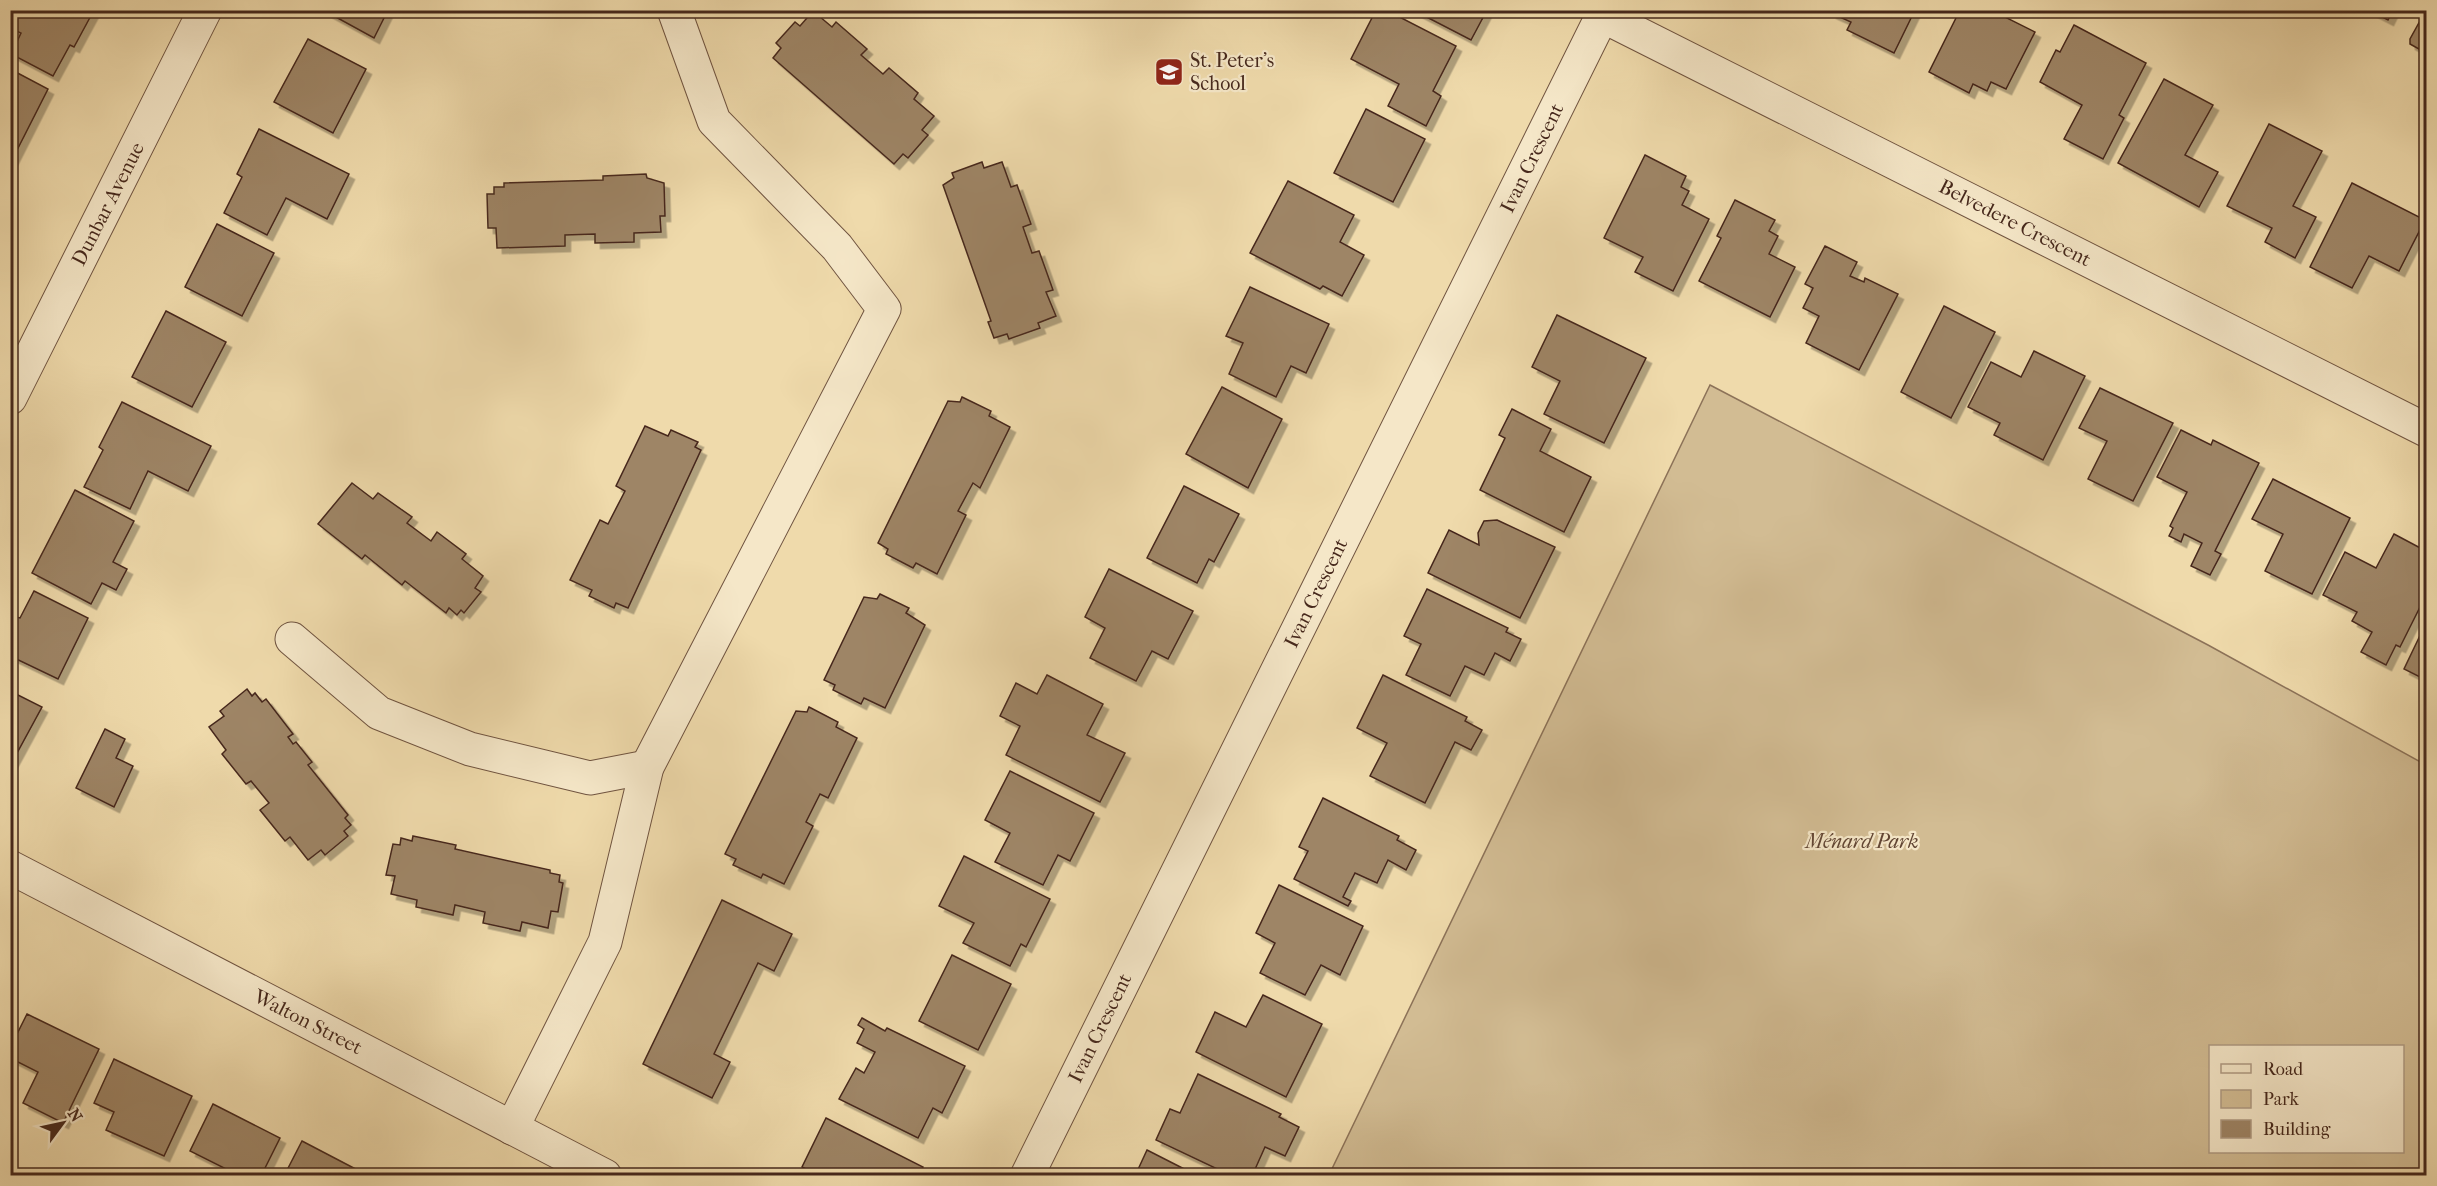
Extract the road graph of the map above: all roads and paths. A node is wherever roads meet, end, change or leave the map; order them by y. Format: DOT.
graph roads {
  1 [pos="205,10"];
  2 [pos="674,10"];
  3 [pos="1604,13"];
  4 [pos="10,398"];
  5 [pos="2427,430"];
  6 [pos="292,639"];
  7 [pos="646,767"];
  8 [pos="10,867"];
  9 [pos="512,1128"];
  10 [pos="605,1176"];
  11 [pos="1027,1176"];
  1 -- 4 [label="street, Dunbar Avenue"];
  2 -- 7 [label="street"];
  3 -- 5 [label="street, Belvedere Crescent"];
  3 -- 11 [label="street, Ivan Crescent"];
  6 -- 7 [label="street"];
  7 -- 9 [label="street"];
  8 -- 9 [label="street, Walton Street"];
  9 -- 10 [label="street, Walton Street"];
}
